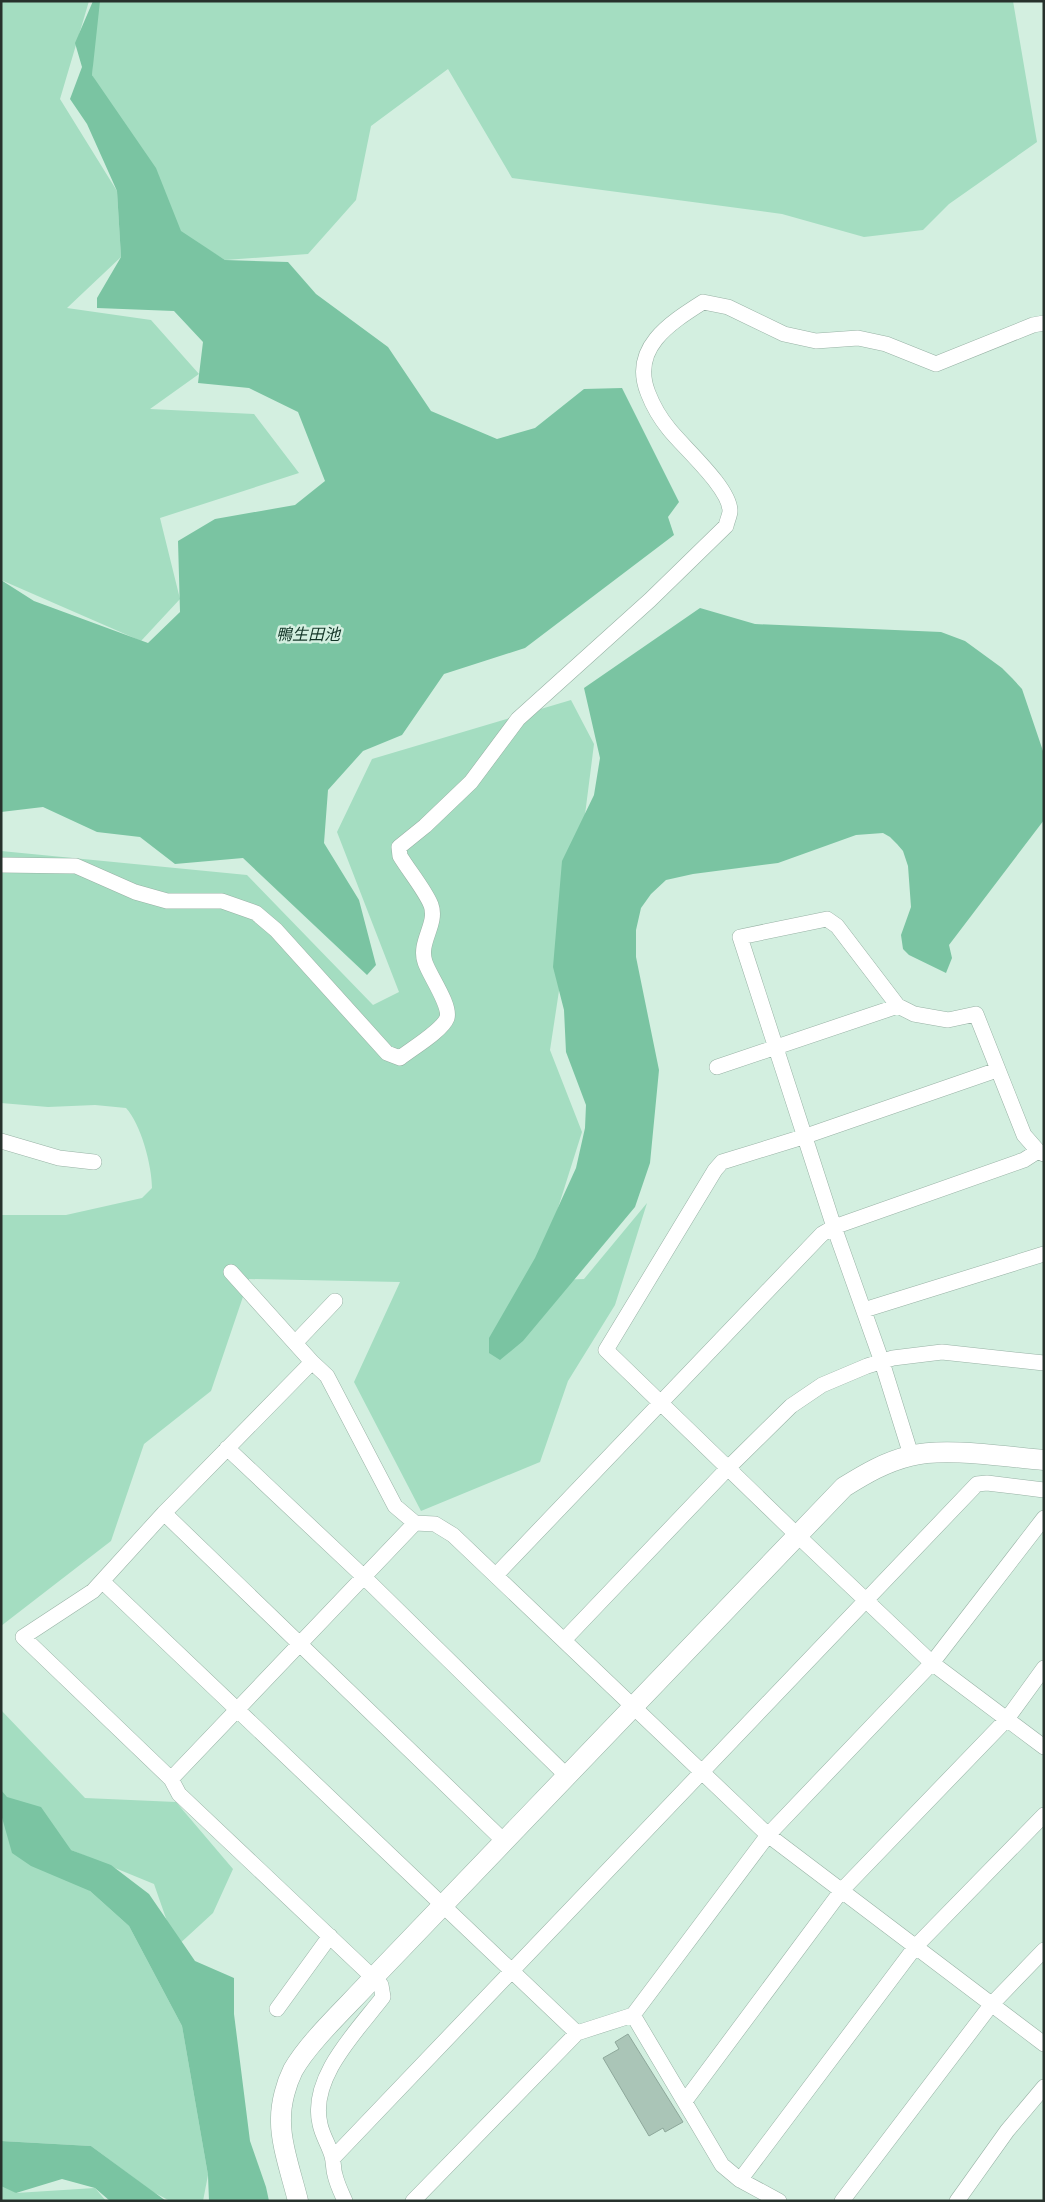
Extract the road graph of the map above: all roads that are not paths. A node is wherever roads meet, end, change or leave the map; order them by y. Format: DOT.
graph roads {
  1 [pos="1044,323"];
  2 [pos="1,866"];
  3 [pos="898,1006"];
  4 [pos="777,1048"];
  5 [pos="717,1067"];
  6 [pos="997,1070"];
  7 [pos="806,1136"];
  8 [pos="1,1141"];
  9 [pos="1041,1152"];
  10 [pos="94,1162"];
  11 [pos="834,1227"];
  12 [pos="1044,1254"];
  13 [pos="231,1272"];
  14 [pos="335,1301"];
  15 [pos="864,1310"];
  16 [pos="295,1344"];
  17 [pos="312,1362"];
  18 [pos="882,1362"];
  19 [pos="1044,1363"];
  20 [pos="660,1404"];
  21 [pos="227,1448"];
  22 [pos="911,1455"];
  23 [pos="1044,1460"];
  24 [pos="728,1468"];
  25 [pos="1044,1490"];
  26 [pos="164,1513"];
  27 [pos="1044,1518"];
  28 [pos="415,1523"];
  29 [pos="797,1536"];
  30 [pos="496,1574"];
  31 [pos="364,1577"];
  32 [pos="103,1582"];
  33 [pos="867,1601"];
  34 [pos="564,1640"];
  35 [pos="301,1644"];
  36 [pos="932,1664"];
  37 [pos="1044,1668"];
  38 [pos="634,1707"];
  39 [pos="238,1710"];
  40 [pos="1007,1720"];
  41 [pos="1044,1747"];
  42 [pos="702,1773"];
  43 [pos="568,1776"];
  44 [pos="171,1779"];
  45 [pos="1044,1815"];
  46 [pos="768,1835"];
  47 [pos="505,1842"];
  48 [pos="842,1890"];
  49 [pos="444,1906"];
  50 [pos="330,1936"];
  51 [pos="916,1946"];
  52 [pos="1044,1950"];
  53 [pos="512,1971"];
  54 [pos="374,1978"];
  55 [pos="991,2004"];
  56 [pos="277,2008"];
  57 [pos="633,2015"];
  58 [pos="577,2034"];
  59 [pos="1044,2044"];
  60 [pos="1044,2087"];
  61 [pos="685,2101"];
  62 [pos="333,2158"];
  63 [pos="740,2180"];
  64 [pos="298,2201"];
  65 [pos="344,2201"];
  66 [pos="413,2201"];
  67 [pos="779,2201"];
  68 [pos="842,2201"];
  69 [pos="957,2201"];
  1 -- 2 [label="street"];
  3 -- 4 [label="street"];
  3 -- 4 [label="street"];
  3 -- 6 [label="street"];
  4 -- 5 [label="street"];
  4 -- 7 [label="street"];
  6 -- 7 [label="street"];
  6 -- 9 [label="street"];
  7 -- 11 [label="street"];
  7 -- 20 [label="street"];
  8 -- 10 [label="street"];
  9 -- 11 [label="street"];
  11 -- 15 [label="street"];
  11 -- 20 [label="street"];
  12 -- 15 [label="street"];
  13 -- 16 [label="street"];
  14 -- 16 [label="street"];
  15 -- 18 [label="street"];
  16 -- 17 [label="street"];
  17 -- 21 [label="street"];
  17 -- 28 [label="street"];
  18 -- 19 [label="street"];
  18 -- 22 [label="street"];
  18 -- 24 [label="street"];
  20 -- 24 [label="street"];
  20 -- 30 [label="street"];
  21 -- 26 [label="street"];
  21 -- 31 [label="street"];
  22 -- 23 [label="street"];
  22 -- 29 [label="street"];
  24 -- 29 [label="street"];
  24 -- 34 [label="street"];
  25 -- 33 [label="street"];
  26 -- 32 [label="street"];
  26 -- 35 [label="street"];
  27 -- 36 [label="street"];
  28 -- 30 [label="street"];
  28 -- 31 [label="street"];
  29 -- 33 [label="street"];
  29 -- 38 [label="street"];
  30 -- 34 [label="street"];
  31 -- 35 [label="street"];
  31 -- 43 [label="street"];
  32 -- 39 [label="street"];
  32 -- 44 [label="street"];
  33 -- 36 [label="street"];
  33 -- 42 [label="street"];
  34 -- 38 [label="street"];
  35 -- 39 [label="street"];
  35 -- 47 [label="street"];
  36 -- 40 [label="street"];
  36 -- 46 [label="street"];
  37 -- 40 [label="street"];
  38 -- 42 [label="street"];
  38 -- 43 [label="street"];
  39 -- 44 [label="street"];
  39 -- 49 [label="street"];
  40 -- 41 [label="street"];
  40 -- 48 [label="street"];
  42 -- 46 [label="street"];
  42 -- 53 [label="street"];
  43 -- 47 [label="street"];
  44 -- 50 [label="street"];
  45 -- 51 [label="street"];
  46 -- 48 [label="street"];
  46 -- 57 [label="street"];
  47 -- 49 [label="street"];
  48 -- 51 [label="street"];
  48 -- 61 [label="street"];
  49 -- 53 [label="street"];
  49 -- 54 [label="street"];
  50 -- 54 [label="street"];
  50 -- 56 [label="street"];
  51 -- 55 [label="street"];
  51 -- 63 [label="street"];
  52 -- 55 [label="street"];
  53 -- 58 [label="street"];
  53 -- 62 [label="street"];
  54 -- 62 [label="street"];
  54 -- 64 [label="street"];
  55 -- 59 [label="street"];
  55 -- 68 [label="street"];
  57 -- 58 [label="street"];
  57 -- 61 [label="street"];
  58 -- 66 [label="street"];
  60 -- 69 [label="street"];
  61 -- 63 [label="street"];
  62 -- 65 [label="street"];
  63 -- 67 [label="street"];
}
